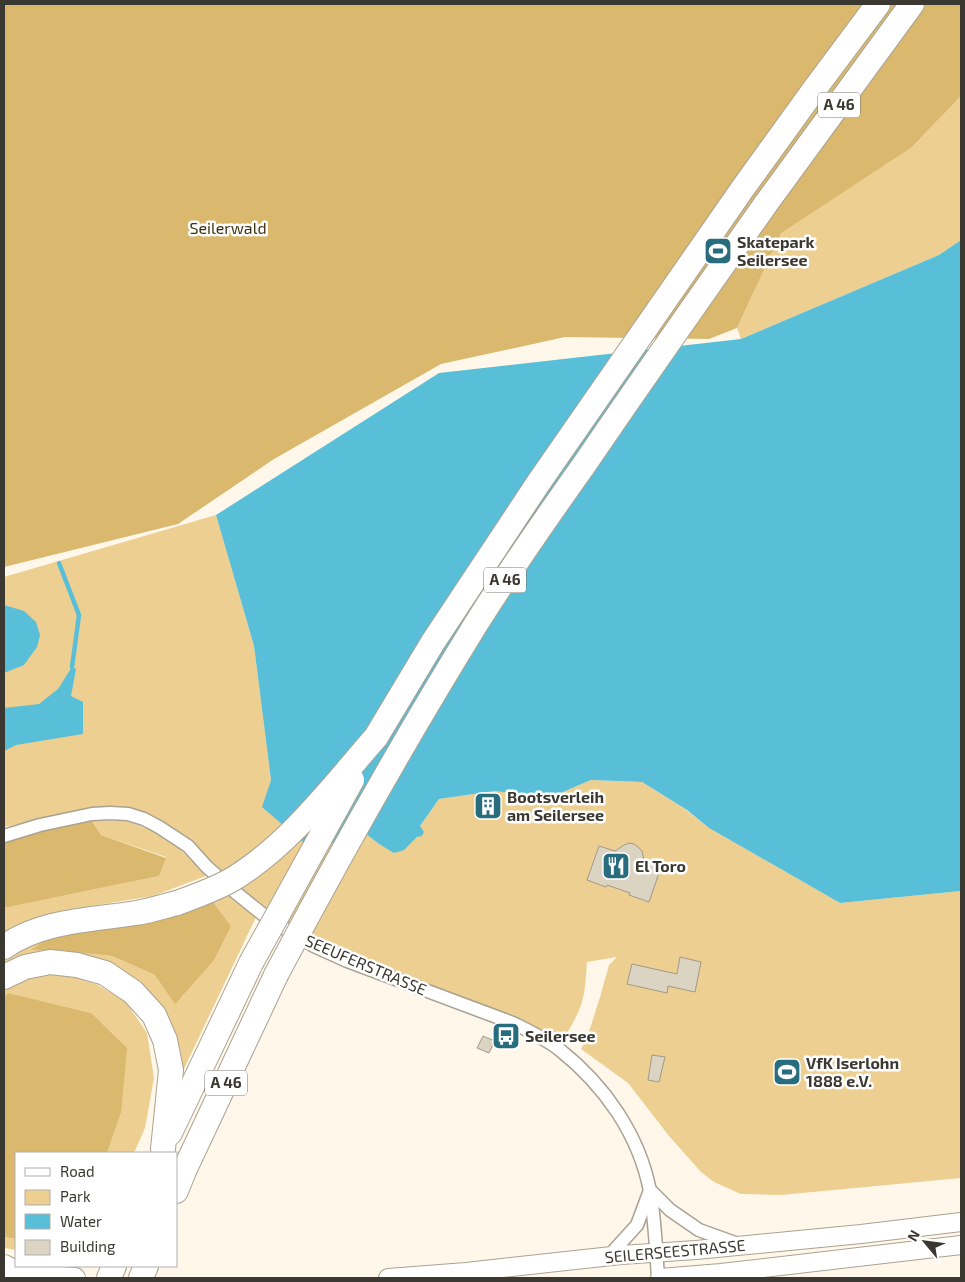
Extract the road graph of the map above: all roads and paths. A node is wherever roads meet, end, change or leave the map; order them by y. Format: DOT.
graph roads {
  1 [pos="878,4"];
  2 [pos="912,4"];
  3 [pos="376,737"];
  4 [pos="4,836"];
  5 [pos="4,947"];
  6 [pos="4,977"];
  7 [pos="162,1151"];
  8 [pos="178,1186"];
  9 [pos="650,1190"];
  10 [pos="961,1222"];
  11 [pos="961,1245"];
  12 [pos="743,1246"];
  13 [pos="656,1253"];
  14 [pos="609,1256"];
  15 [pos="9,1271"];
  16 [pos="75,1278"];
  17 [pos="388,1278"];
  18 [pos="659,1278"];
  1 -- 3 [label="highway, A 46"];
  2 -- 8 [label="highway, A 46, bridge"];
  3 -- 5 [label="highway, bridge"];
  3 -- 7 [label="highway, A 46, bridge"];
  4 -- 9 [label="street, SEEUFERSTRASSE"];
  6 -- 7 [label="highway"];
  9 -- 12 [label="street, SEEUFERSTRASSE"];
  9 -- 13 [label="street, SEEUFERSTRASSE"];
  9 -- 14 [label="street"];
  10 -- 12 [label="main road, SEILERSEESTRASSE"];
  11 -- 18 [label="main road, SEILERSEESTRASSE"];
  12 -- 13 [label="main road, SEILERSEESTRASSE"];
  13 -- 14 [label="main road, SEILERSEESTRASSE"];
  13 -- 18 [label="street, SEEUFERSTRASSE"];
  14 -- 17 [label="main road, SEILERSEESTRASSE"];
  15 -- 16 [label="main road"];
}
